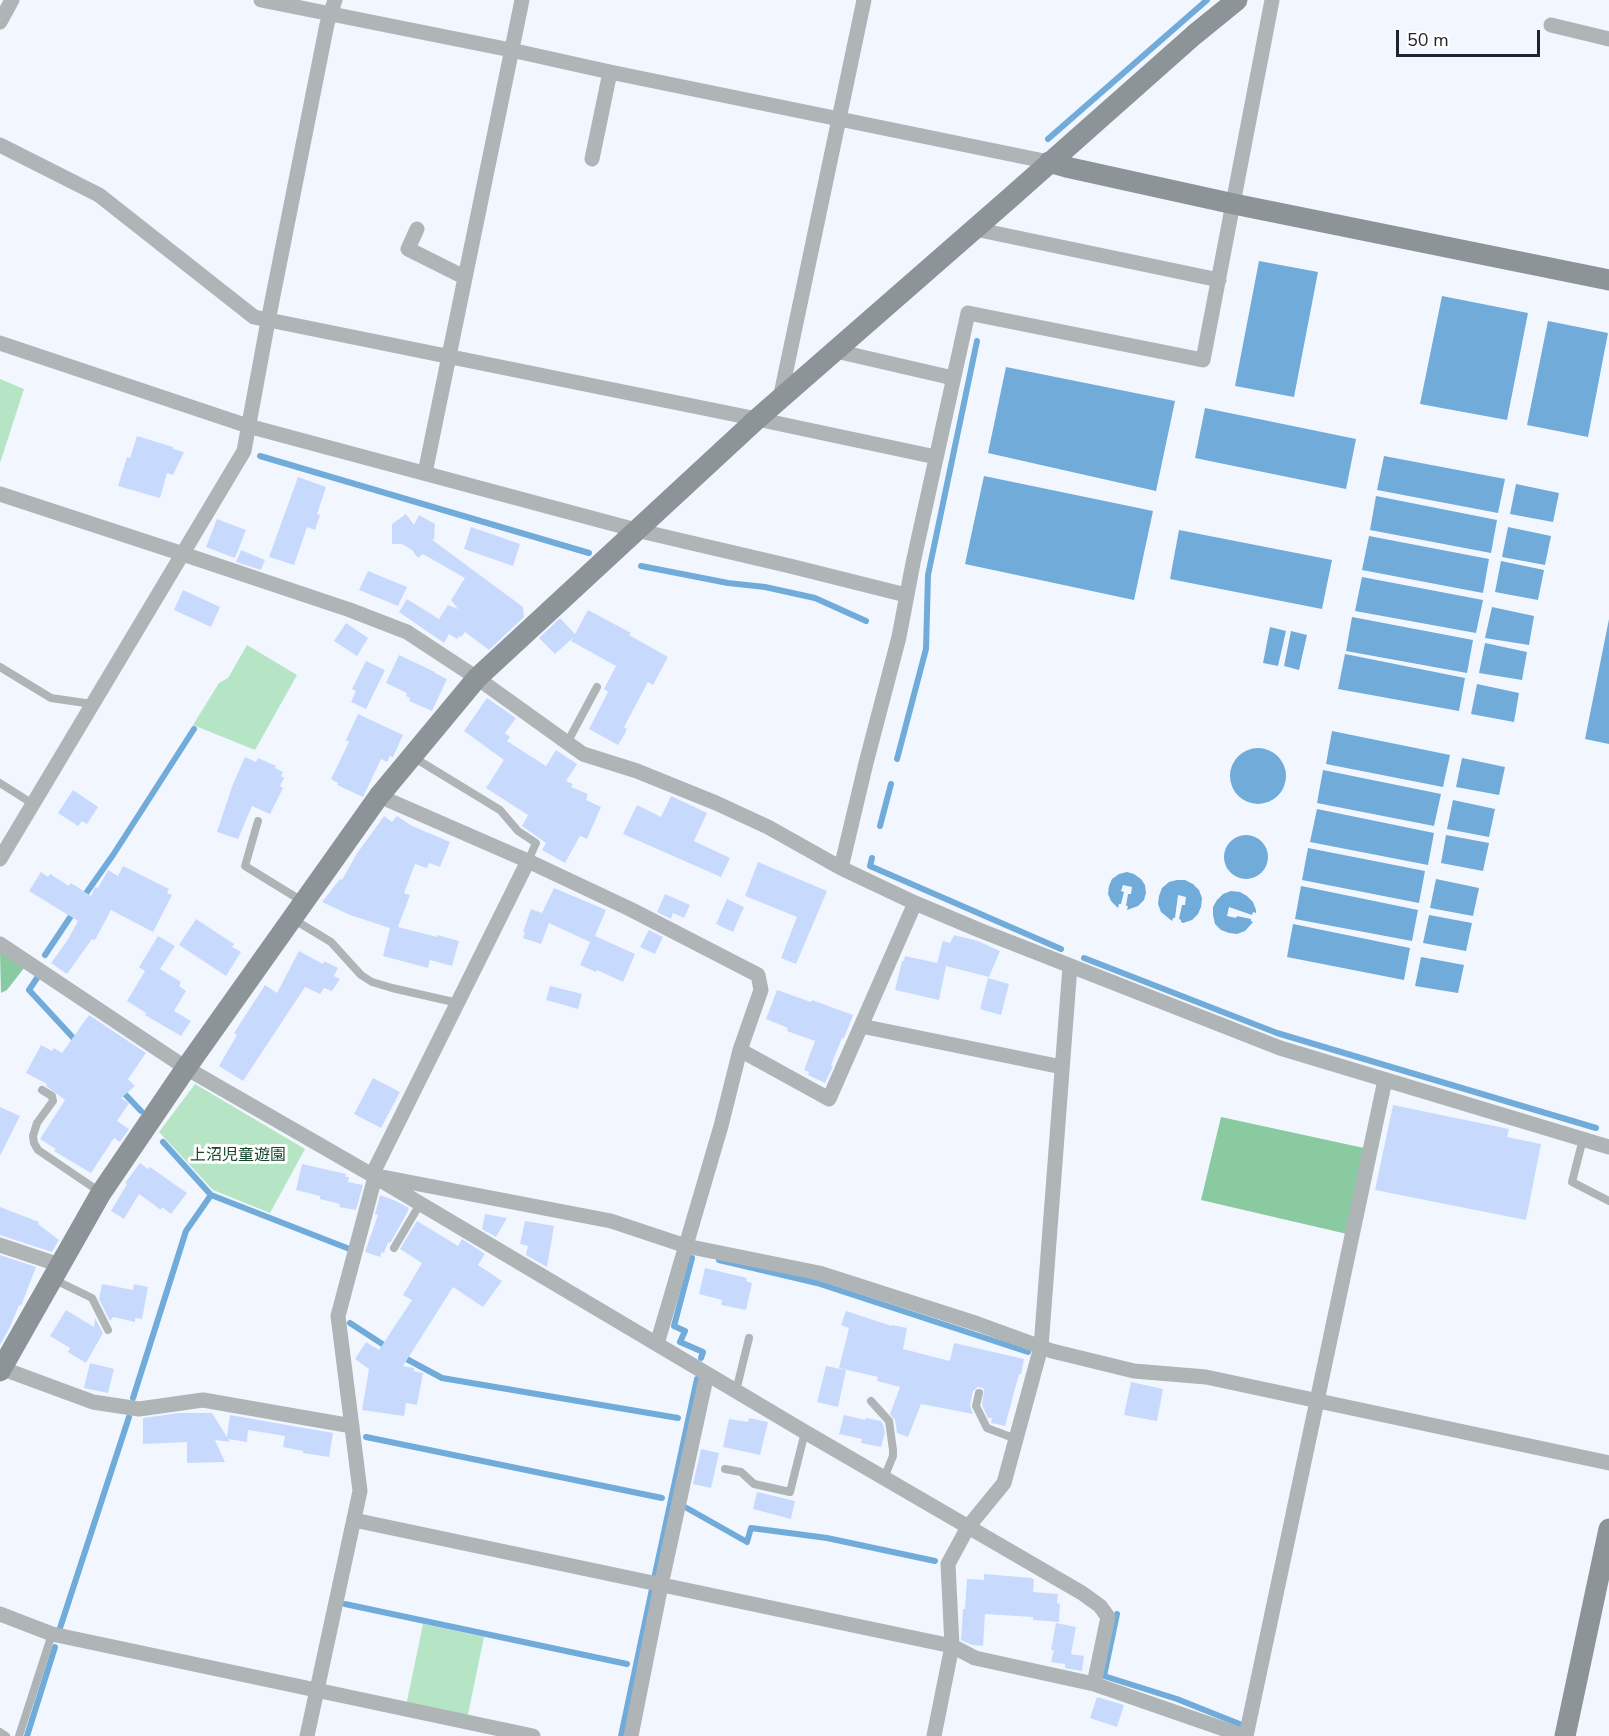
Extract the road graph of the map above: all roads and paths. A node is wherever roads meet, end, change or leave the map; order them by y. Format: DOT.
graph roads {
  1 [pos="12,0"];
  2 [pos="261,0"];
  3 [pos="522,0"];
  4 [pos="864,0"];
  5 [pos="1237,0"];
  6 [pos="1272,0"];
  7 [pos="333,7"];
  8 [pos="0,22"];
  9 [pos="1551,25"];
  10 [pos="1609,39"];
  11 [pos="511,50"];
  12 [pos="610,72"];
  13 [pos="839,118"];
  14 [pos="0,145"];
  15 [pos="592,159"];
  16 [pos="1049,162"];
  17 [pos="1234,204"];
  18 [pos="417,229"];
  19 [pos="975,229"];
  20 [pos="464,277"];
  21 [pos="1219,280"];
  22 [pos="1609,280"];
  23 [pos="268,321"];
  24 [pos="0,343"];
  25 [pos="836,351"];
  26 [pos="448,356"];
  27 [pos="953,378"];
  28 [pos="780,399"];
  29 [pos="758,419"];
  30 [pos="248,426"];
  31 [pos="936,457"];
  32 [pos="425,473"];
  33 [pos="0,494"];
  34 [pos="636,530"];
  35 [pos="183,554"];
  36 [pos="906,595"];
  37 [pos="0,667"];
  38 [pos="477,678"];
  39 [pos="597,687"];
  40 [pos="92,704"];
  41 [pos="567,743"];
  42 [pos="412,756"];
  43 [pos="0,783"];
  44 [pos="379,796"];
  45 [pos="33,804"];
  46 [pos="258,821"];
  47 [pos="0,859"];
  48 [pos="528,861"];
  49 [pos="841,868"];
  50 [pos="915,903"];
  51 [pos="298,910"];
  52 [pos="0,944"];
  53 [pos="1070,966"];
  54 [pos="458,1003"];
  55 [pos="861,1026"];
  56 [pos="740,1050"];
  57 [pos="1062,1067"];
  58 [pos="186,1068"];
  59 [pos="1385,1080"];
  60 [pos="42,1090"];
  61 [pos="1583,1140"];
  62 [pos="1609,1147"];
  63 [pos="373,1176"];
  64 [pos="101,1193"];
  65 [pos="1609,1201"];
  66 [pos="420,1204"];
  67 [pos="0,1245"];
  68 [pos="686,1246"];
  69 [pos="394,1248"];
  70 [pos="56,1272"];
  71 [pos="108,1330"];
  72 [pos="749,1338"];
  73 [pos="657,1344"];
  74 [pos="1041,1347"];
  75 [pos="1,1369"];
  76 [pos="707,1374"];
  77 [pos="736,1391"];
  78 [pos="979,1393"];
  79 [pos="1318,1400"];
  80 [pos="871,1401"];
  81 [pos="352,1426"];
  82 [pos="805,1432"];
  83 [pos="1016,1439"];
  84 [pos="1609,1463"];
  85 [pos="725,1469"];
  86 [pos="884,1478"];
  87 [pos="354,1520"];
  88 [pos="968,1527"];
  89 [pos="1609,1529"];
  90 [pos="661,1585"];
  91 [pos="0,1614"];
  92 [pos="52,1634"];
  93 [pos="952,1646"];
  94 [pos="1095,1684"];
  95 [pos="317,1690"];
  96 [pos="0,1732"];
  97 [pos="6,1736"];
  98 [pos="19,1736"];
  99 [pos="307,1736"];
  100 [pos="533,1736"];
  101 [pos="631,1736"];
  102 [pos="934,1736"];
  103 [pos="1245,1736"];
  104 [pos="1565,1736"];
  1 -- 8 [label="street"];
  2 -- 7 [label="street"];
  3 -- 11 [label="street"];
  4 -- 13 [label="street"];
  5 -- 16 [label="street"];
  6 -- 17 [label="street"];
  7 -- 11 [label="street"];
  7 -- 23 [label="street"];
  9 -- 10 [label="street"];
  11 -- 12 [label="street"];
  11 -- 20 [label="street"];
  12 -- 13 [label="street"];
  12 -- 15 [label="street"];
  13 -- 16 [label="street"];
  13 -- 28 [label="street"];
  14 -- 23 [label="street"];
  16 -- 17 [label="street"];
  16 -- 19 [label="street"];
  17 -- 21 [label="street"];
  17 -- 22 [label="street"];
  18 -- 20 [label="street"];
  19 -- 21 [label="street"];
  19 -- 25 [label="street"];
  20 -- 26 [label="street"];
  21 -- 27 [label="street"];
  23 -- 26 [label="street"];
  23 -- 30 [label="street"];
  24 -- 30 [label="street"];
  25 -- 27 [label="street"];
  25 -- 28 [label="street"];
  26 -- 29 [label="street"];
  26 -- 32 [label="street"];
  27 -- 31 [label="street"];
  28 -- 29 [label="street"];
  29 -- 31 [label="street"];
  29 -- 34 [label="street"];
  30 -- 32 [label="street"];
  30 -- 35 [label="street"];
  31 -- 36 [label="street"];
  32 -- 34 [label="street"];
  33 -- 35 [label="street"];
  34 -- 36 [label="street"];
  34 -- 38 [label="street"];
  35 -- 38 [label="street"];
  35 -- 40 [label="street"];
  36 -- 49 [label="street"];
  37 -- 40 [label="lane"];
  38 -- 41 [label="street"];
  38 -- 42 [label="street"];
  39 -- 41 [label="lane"];
  40 -- 45 [label="street"];
  41 -- 49 [label="street"];
  42 -- 44 [label="street"];
  42 -- 48 [label="lane"];
  43 -- 45 [label="lane"];
  44 -- 48 [label="street"];
  44 -- 51 [label="street"];
  45 -- 47 [label="street"];
  46 -- 51 [label="lane"];
  48 -- 54 [label="street"];
  48 -- 56 [label="street"];
  49 -- 50 [label="street"];
  50 -- 53 [label="street"];
  50 -- 55 [label="street"];
  51 -- 54 [label="lane"];
  51 -- 58 [label="street"];
  52 -- 58 [label="street"];
  53 -- 57 [label="street"];
  53 -- 59 [label="street"];
  54 -- 63 [label="street"];
  55 -- 56 [label="street"];
  55 -- 57 [label="street"];
  56 -- 68 [label="street"];
  57 -- 74 [label="street"];
  58 -- 63 [label="street"];
  58 -- 64 [label="street"];
  59 -- 61 [label="street"];
  59 -- 79 [label="street"];
  60 -- 64 [label="lane"];
  61 -- 62 [label="street"];
  61 -- 65 [label="lane"];
  63 -- 66 [label="street"];
  63 -- 68 [label="street"];
  63 -- 81 [label="street"];
  64 -- 70 [label="street"];
  66 -- 69 [label="lane"];
  66 -- 73 [label="street"];
  67 -- 70 [label="street"];
  68 -- 73 [label="street"];
  68 -- 74 [label="street"];
  70 -- 71 [label="lane"];
  70 -- 75 [label="street"];
  72 -- 77 [label="lane"];
  73 -- 76 [label="street"];
  74 -- 79 [label="street"];
  74 -- 83 [label="street"];
  75 -- 81 [label="street"];
  76 -- 77 [label="street"];
  76 -- 90 [label="street"];
  77 -- 82 [label="street"];
  78 -- 83 [label="lane"];
  79 -- 84 [label="street"];
  79 -- 103 [label="street"];
  80 -- 86 [label="lane"];
  81 -- 87 [label="street"];
  82 -- 85 [label="lane"];
  82 -- 86 [label="street"];
  83 -- 88 [label="street"];
  86 -- 88 [label="street"];
  87 -- 90 [label="street"];
  87 -- 95 [label="street"];
  88 -- 93 [label="street"];
  88 -- 94 [label="street"];
  89 -- 104 [label="street"];
  90 -- 93 [label="street"];
  90 -- 101 [label="street"];
  91 -- 92 [label="street"];
  92 -- 95 [label="street"];
  92 -- 98 [label="lane"];
  93 -- 94 [label="street"];
  93 -- 102 [label="street"];
  94 -- 103 [label="street"];
  95 -- 99 [label="street"];
  95 -- 100 [label="street"];
  96 -- 97 [label="lane"];
}
